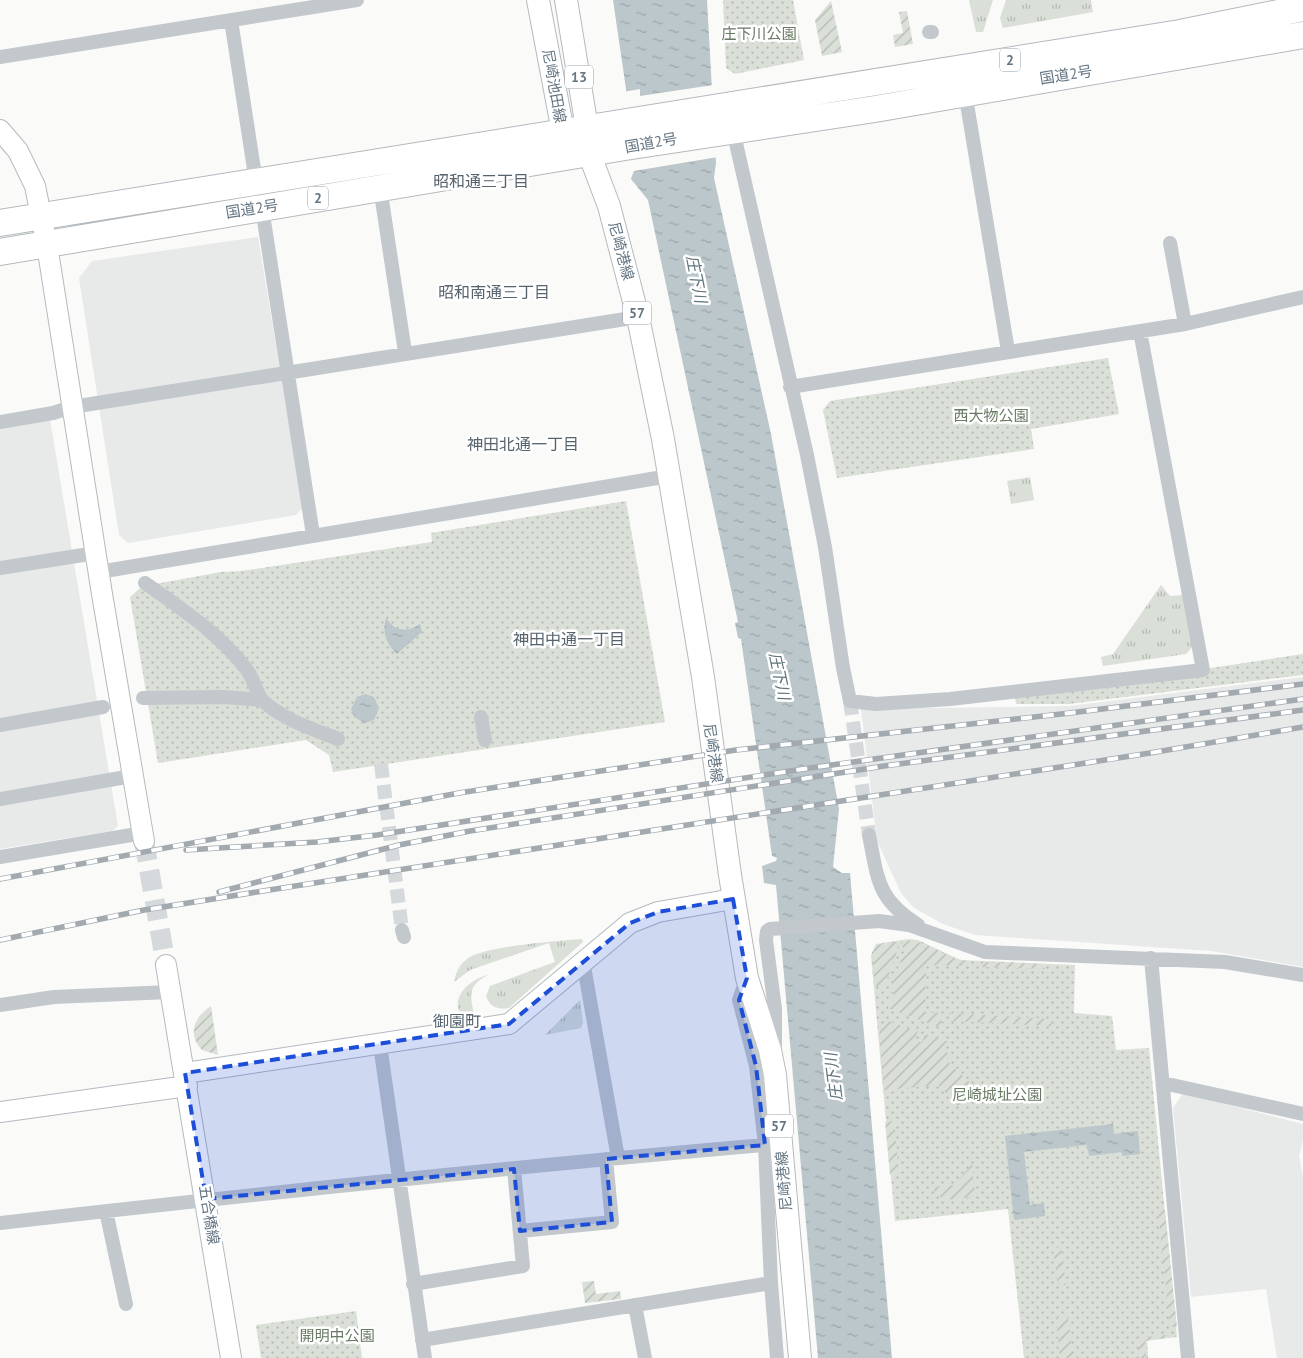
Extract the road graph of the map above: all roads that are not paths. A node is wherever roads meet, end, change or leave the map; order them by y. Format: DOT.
graph roads {
  1 [pos="356,0"];
  2 [pos="538,0"];
  3 [pos="566,0"];
  4 [pos="1303,8"];
  5 [pos="1272,19"];
  6 [pos="231,20"];
  7 [pos="1303,35"];
  8 [pos="0,57"];
  9 [pos="965,92"];
  10 [pos="722,123"];
  11 [pos="0,130"];
  12 [pos="594,137"];
  13 [pos="256,182"];
  14 [pos="380,187"];
  15 [pos="262,208"];
  16 [pos="42,217"];
  17 [pos="0,223"];
  18 [pos="1170,243"];
  19 [pos="47,244"];
  20 [pos="0,252"];
  21 [pos="1303,297"];
  22 [pos="638,317"];
  23 [pos="1184,324"];
  24 [pos="1140,331"];
  25 [pos="1008,351"];
  26 [pos="405,352"];
  27 [pos="288,373"];
  28 [pos="790,387"];
  29 [pos="72,407"];
  30 [pos="0,422"];
  31 [pos="669,476"];
  32 [pos="313,535"];
  33 [pos="97,563"];
  34 [pos="0,568"];
  35 [pos="145,583"];
  36 [pos="143,698"];
  37 [pos="262,700"];
  38 [pos="103,707"];
  39 [pos="0,725"];
  40 [pos="338,739"];
  41 [pos="132,776"];
  42 [pos="0,799"];
  43 [pos="869,835"];
  44 [pos="143,837"];
  45 [pos="0,857"];
  46 [pos="733,899"];
  47 [pos="936,936"];
  48 [pos="1151,958"];
  49 [pos="583,961"];
  50 [pos="166,966"];
  51 [pos="1303,975"];
  52 [pos="746,978"];
  53 [pos="170,992"];
  54 [pos="0,1005"];
  55 [pos="380,1045"];
  56 [pos="775,1076"];
  57 [pos="186,1079"];
  58 [pos="1163,1083"];
  59 [pos="0,1112"];
  60 [pos="1303,1114"];
  61 [pos="766,1145"];
  62 [pos="612,1158"];
  63 [pos="514,1169"];
  64 [pos="399,1181"];
  65 [pos="206,1199"];
  66 [pos="106,1211"];
  67 [pos="0,1223"];
  68 [pos="520,1231"];
  69 [pos="771,1283"];
  70 [pos="413,1284"];
  71 [pos="126,1304"];
  72 [pos="635,1305"];
  73 [pos="422,1340"];
  74 [pos="231,1358"];
  75 [pos="424,1358"];
  76 [pos="645,1358"];
  77 [pos="777,1358"];
  78 [pos="800,1358"];
  79 [pos="1188,1358"];
  1 -- 6 [label="street"];
  2 -- 12 [label="main road, 尼崎池田線 / 13"];
  3 -- 12 [label="main road, 尼崎池田線 / 13"];
  4 -- 5 [label="highway, 国道2号 / 2"];
  5 -- 7 [label="highway, 国道2号 / 2"];
  5 -- 9 [label="highway, 国道2号 / 2"];
  5 -- 10 [label="highway, 国道2号 / 2"];
  6 -- 8 [label="street"];
  6 -- 13 [label="street"];
  9 -- 10 [label="highway, 国道2号 / 2"];
  9 -- 25 [label="street"];
  10 -- 12 [label="highway, 国道2号 / 2"];
  10 -- 28 [label="street"];
  11 -- 16 [label="street"];
  12 -- 13 [label="highway, 国道2号 / 2"];
  12 -- 14 [label="highway, 国道2号 / 2"];
  12 -- 22 [label="main road, 尼崎港線 / 57"];
  13 -- 16 [label="highway, 国道2号 / 2"];
  14 -- 15 [label="highway, 国道2号 / 2"];
  14 -- 26 [label="street"];
  15 -- 19 [label="highway, 国道2号 / 2"];
  15 -- 27 [label="street"];
  16 -- 17 [label="highway, 国道2号 / 2"];
  16 -- 19 [label="street"];
  18 -- 23 [label="street"];
  19 -- 20 [label="highway, 国道2号 / 2"];
  19 -- 29 [label="street"];
  21 -- 23 [label="street"];
  22 -- 26 [label="street"];
  22 -- 31 [label="main road, 尼崎港線 / 57"];
  23 -- 24 [label="street"];
  24 -- 25 [label="street"];
  24 -- 28 [label="street"];
  25 -- 28 [label="street"];
  26 -- 27 [label="street"];
  27 -- 29 [label="street"];
  27 -- 32 [label="street"];
  29 -- 30 [label="street"];
  29 -- 33 [label="street"];
  31 -- 32 [label="street"];
  31 -- 46 [label="main road, 尼崎港線 / 57"];
  32 -- 33 [label="street"];
  33 -- 34 [label="street"];
  33 -- 41 [label="street"];
  35 -- 37 [label="street"];
  36 -- 37 [label="street"];
  37 -- 40 [label="street"];
  38 -- 39 [label="street"];
  41 -- 42 [label="street"];
  41 -- 44 [label="street"];
  43 -- 47 [label="street"];
  44 -- 45 [label="street"];
  46 -- 49 [label="street"];
  46 -- 52 [label="main road, 尼崎港線 / 57"];
  47 -- 48 [label="street"];
  47 -- 56 [label="street"];
  48 -- 51 [label="street"];
  48 -- 58 [label="street"];
  49 -- 55 [label="street"];
  49 -- 62 [label="street"];
  50 -- 53 [label="street, 五合橋線"];
  52 -- 56 [label="main road, 尼崎港線 / 57"];
  52 -- 61 [label="street"];
  53 -- 54 [label="street"];
  53 -- 57 [label="street, 五合橋線"];
  55 -- 57 [label="street"];
  55 -- 64 [label="street"];
  56 -- 78 [label="main road, 尼崎港線 / 57"];
  57 -- 59 [label="street"];
  57 -- 65 [label="street, 五合橋線"];
  58 -- 60 [label="street"];
  58 -- 79 [label="street"];
  61 -- 62 [label="street"];
  61 -- 69 [label="street"];
  62 -- 63 [label="street"];
  62 -- 68 [label="street"];
  63 -- 64 [label="street"];
  63 -- 68 [label="street"];
  64 -- 65 [label="street"];
  64 -- 70 [label="street"];
  65 -- 66 [label="street"];
  65 -- 74 [label="street, 五合橋線"];
  66 -- 67 [label="street"];
  66 -- 71 [label="street"];
  68 -- 70 [label="street"];
  69 -- 72 [label="street"];
  69 -- 77 [label="street"];
  70 -- 73 [label="street"];
  72 -- 73 [label="street"];
  72 -- 76 [label="street"];
  73 -- 75 [label="street"];
}
